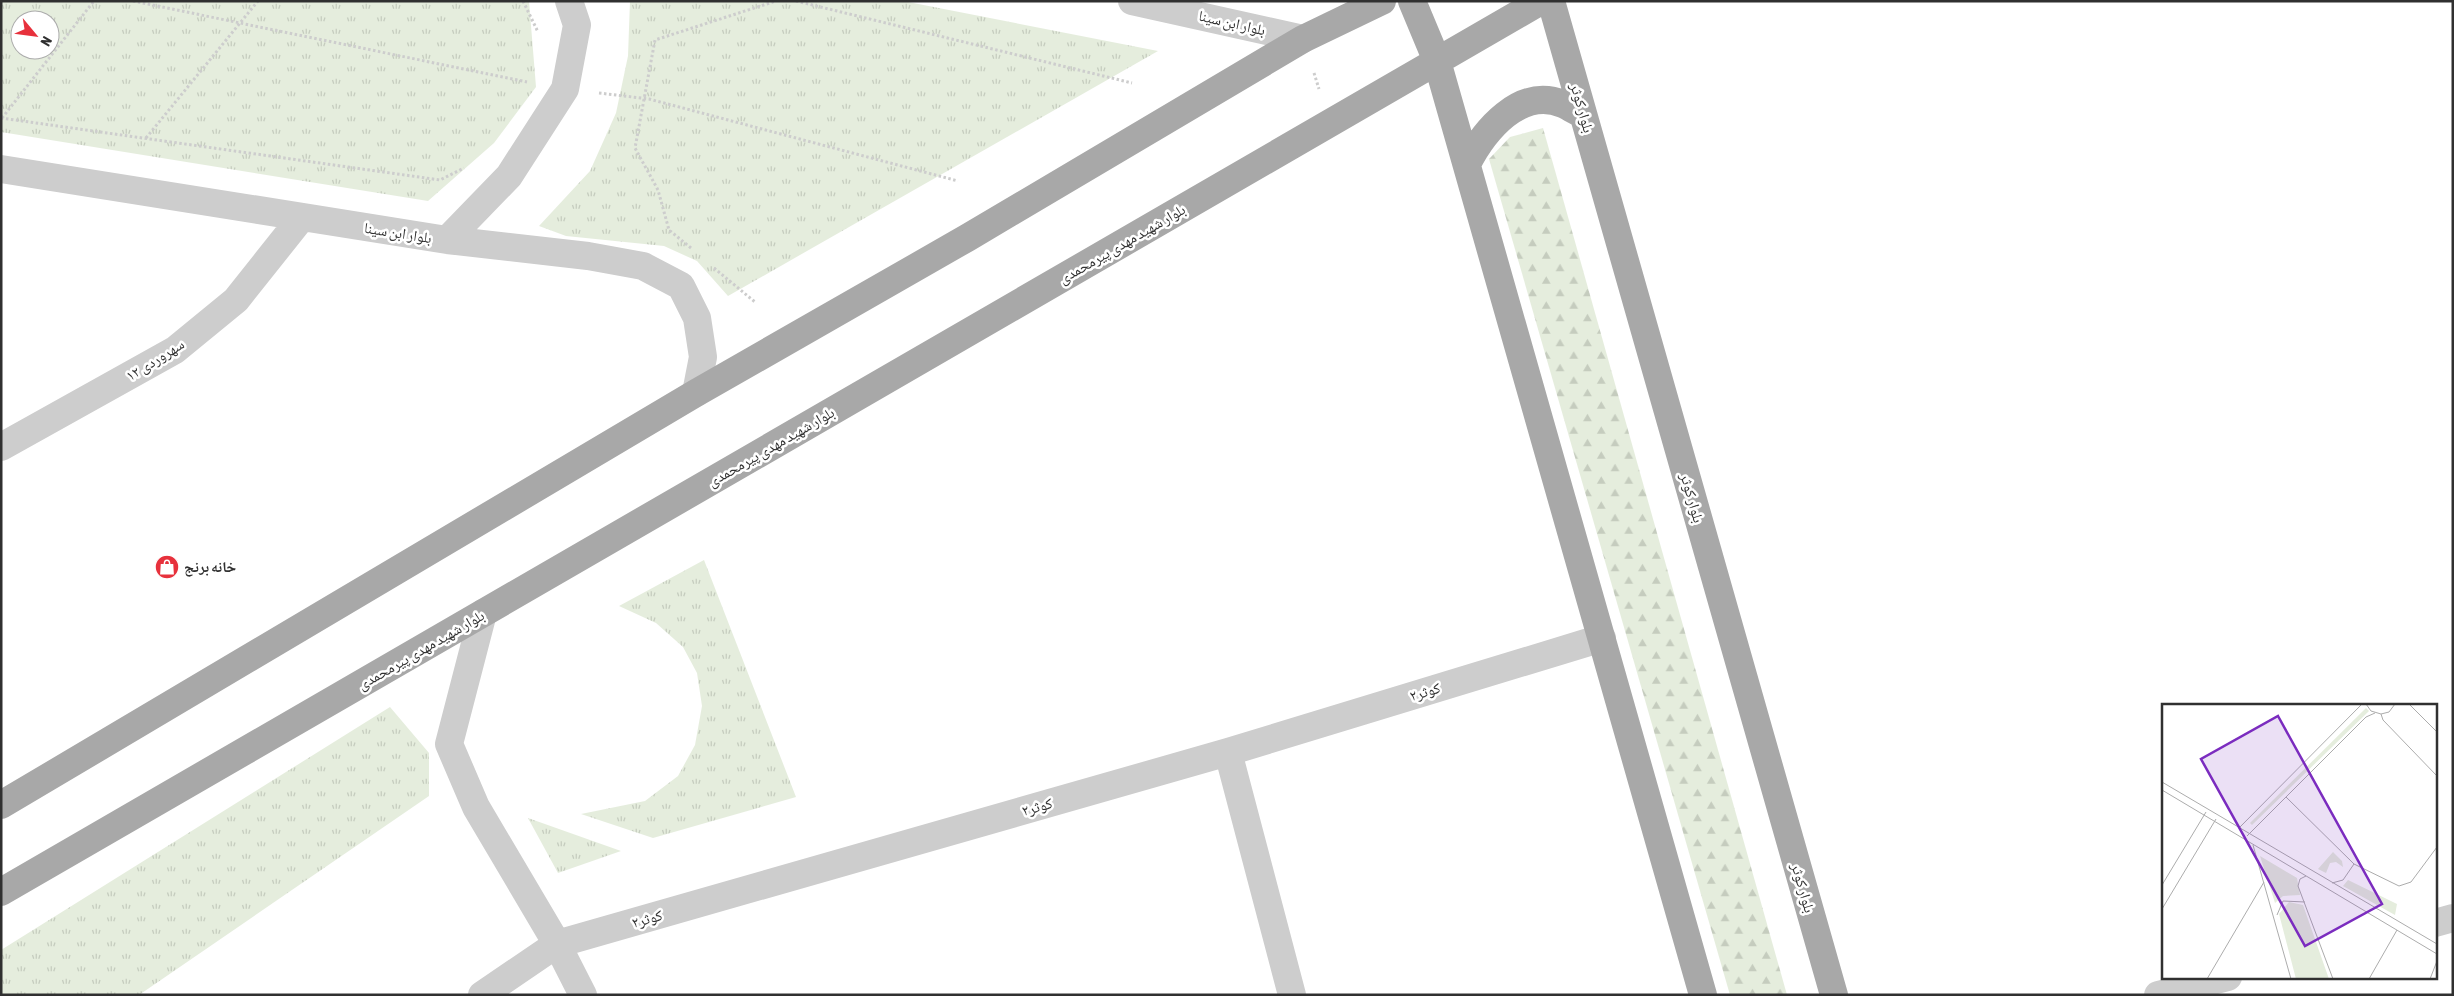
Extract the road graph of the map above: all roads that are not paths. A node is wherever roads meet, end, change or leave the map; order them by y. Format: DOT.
graph roads {
  1 [pos="569,1"];
  2 [pos="1132,1"];
  3 [pos="1382,1"];
  4 [pos="1412,1"];
  5 [pos="1541,1"];
  6 [pos="1551,1"];
  7 [pos="1302,39"];
  8 [pos="1437,61"];
  9 [pos="1584,115"];
  10 [pos="1467,164"];
  11 [pos="1,169"];
  12 [pos="302,217"];
  13 [pos="447,240"];
  14 [pos="696,393"];
  15 [pos="1,447"];
  16 [pos="483,613"];
  17 [pos="1602,638"];
  18 [pos="1228,752"];
  19 [pos="1,805"];
  20 [pos="1,892"];
  21 [pos="2453,918"];
  22 [pos="2436,923"];
  23 [pos="557,944"];
  24 [pos="2226,978"];
  25 [pos="2201,990"];
  26 [pos="482,995"];
  27 [pos="583,995"];
  28 [pos="1292,995"];
  29 [pos="1703,995"];
  30 [pos="1834,995"];
  31 [pos="2158,995"];
  1 -- 13 [label="street"];
  2 -- 7 [label="street, بلوار ابن سینا"];
  3 -- 7 [label="main road"];
  4 -- 8 [label="main road"];
  5 -- 8 [label="main road, بلوار شهید مهدی پیرمحمدی"];
  6 -- 9 [label="main road, بلوار کوثر"];
  7 -- 14 [label="main road"];
  8 -- 10 [label="main road"];
  8 -- 16 [label="main road, بلوار شهید مهدی پیرمحمدی"];
  9 -- 10 [label="main road"];
  9 -- 30 [label="main road, بلوار کوثر"];
  10 -- 17 [label="main road"];
  11 -- 12 [label="street, بلوار ابن سینا"];
  12 -- 13 [label="street, بلوار ابن سینا"];
  12 -- 15 [label="street, سهروردی ۱۲"];
  13 -- 14 [label="street, بلوار ابن سینا"];
  14 -- 19 [label="main road"];
  16 -- 20 [label="main road, بلوار شهید مهدی پیرمحمدی"];
  16 -- 23 [label="street"];
  17 -- 18 [label="street, کوثر۲"];
  17 -- 29 [label="main road"];
  18 -- 23 [label="street, کوثر۲"];
  18 -- 28 [label="street"];
  21 -- 22 [label="street"];
  23 -- 26 [label="street, کوثر۲"];
  23 -- 27 [label="street"];
  24 -- 25 [label="street"];
  25 -- 31 [label="street"];
}
